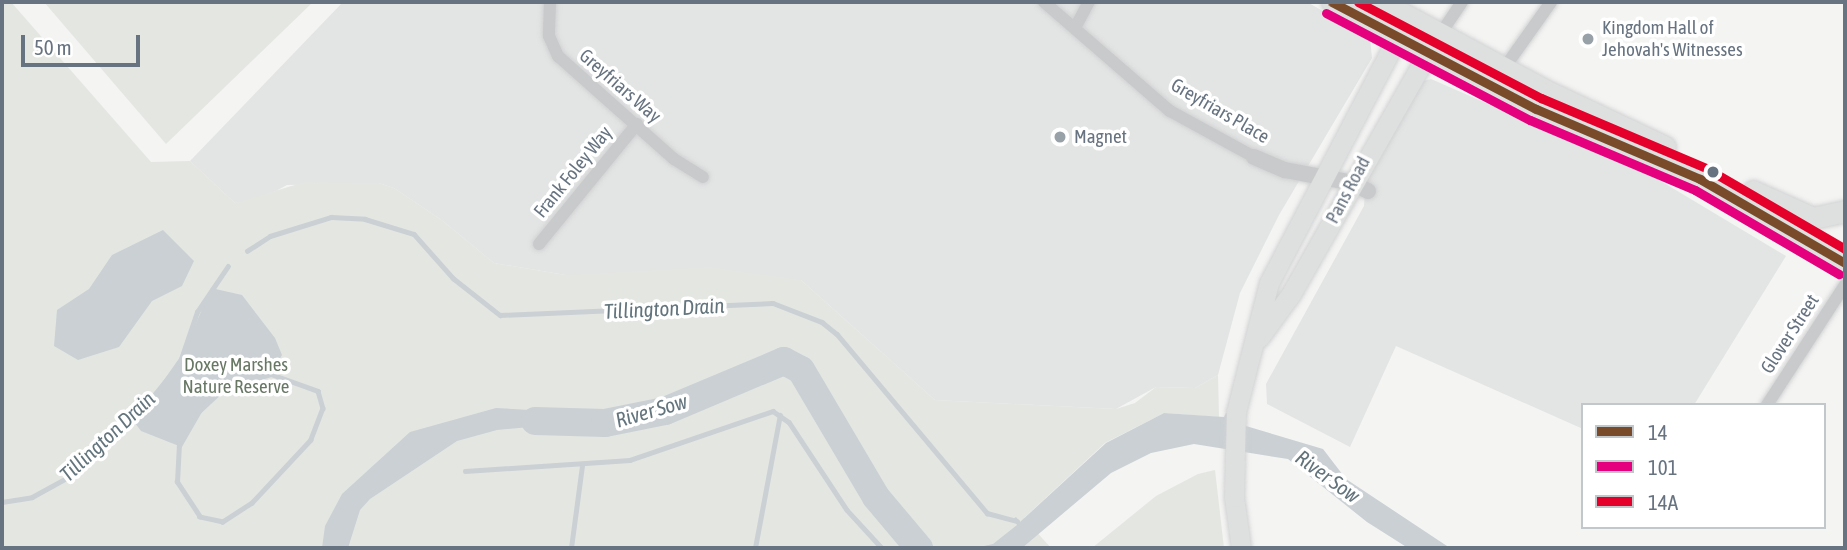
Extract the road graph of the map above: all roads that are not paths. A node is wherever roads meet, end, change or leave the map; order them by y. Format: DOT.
graph roads {
  1 [pos="550,2"];
  2 [pos="1044,2"];
  3 [pos="1089,2"];
  4 [pos="1332,2"];
  5 [pos="1381,2"];
  6 [pos="1462,2"];
  7 [pos="1551,2"];
  8 [pos="1408,17"];
  9 [pos="1075,28"];
  10 [pos="1441,33"];
  11 [pos="1397,37"];
  12 [pos="1425,52"];
  13 [pos="1505,67"];
  14 [pos="637,124"];
  15 [pos="1254,157"];
  16 [pos="1325,175"];
  17 [pos="704,177"];
  18 [pos="1361,187"];
  19 [pos="1845,211"];
  20 [pos="538,244"];
  21 [pos="1845,263"];
  22 [pos="1845,285"];
  23 [pos="1253,347"];
  24 [pos="1768,403"];
  25 [pos="1241,548"];
  1 -- 14 [label="street, Greyfriars Way"];
  2 -- 9 [label="street, Greyfriars Place"];
  3 -- 9 [label="street"];
  4 -- 11 [label="highway"];
  5 -- 8 [label="highway"];
  6 -- 10 [label="street"];
  7 -- 13 [label="street"];
  8 -- 10 [label="highway"];
  8 -- 11 [label="main road, Pans Road"];
  9 -- 15 [label="street, Greyfriars Place"];
  10 -- 12 [label="main road, Pans Road"];
  10 -- 13 [label="highway"];
  11 -- 12 [label="highway"];
  11 -- 16 [label="main road, Pans Road"];
  12 -- 18 [label="main road, Pans Road"];
  12 -- 21 [label="highway"];
  13 -- 19 [label="highway"];
  14 -- 17 [label="street, Greyfriars Way"];
  14 -- 20 [label="street, Frank Foley Way"];
  15 -- 16 [label="street, Greyfriars Place"];
  16 -- 18 [label="street, Greyfriars Place"];
  16 -- 23 [label="main road, Pans Road"];
  18 -- 23 [label="main road, Pans Road"];
  22 -- 24 [label="street, Glover Street"];
  23 -- 25 [label="main road, Pans Road"];
}
